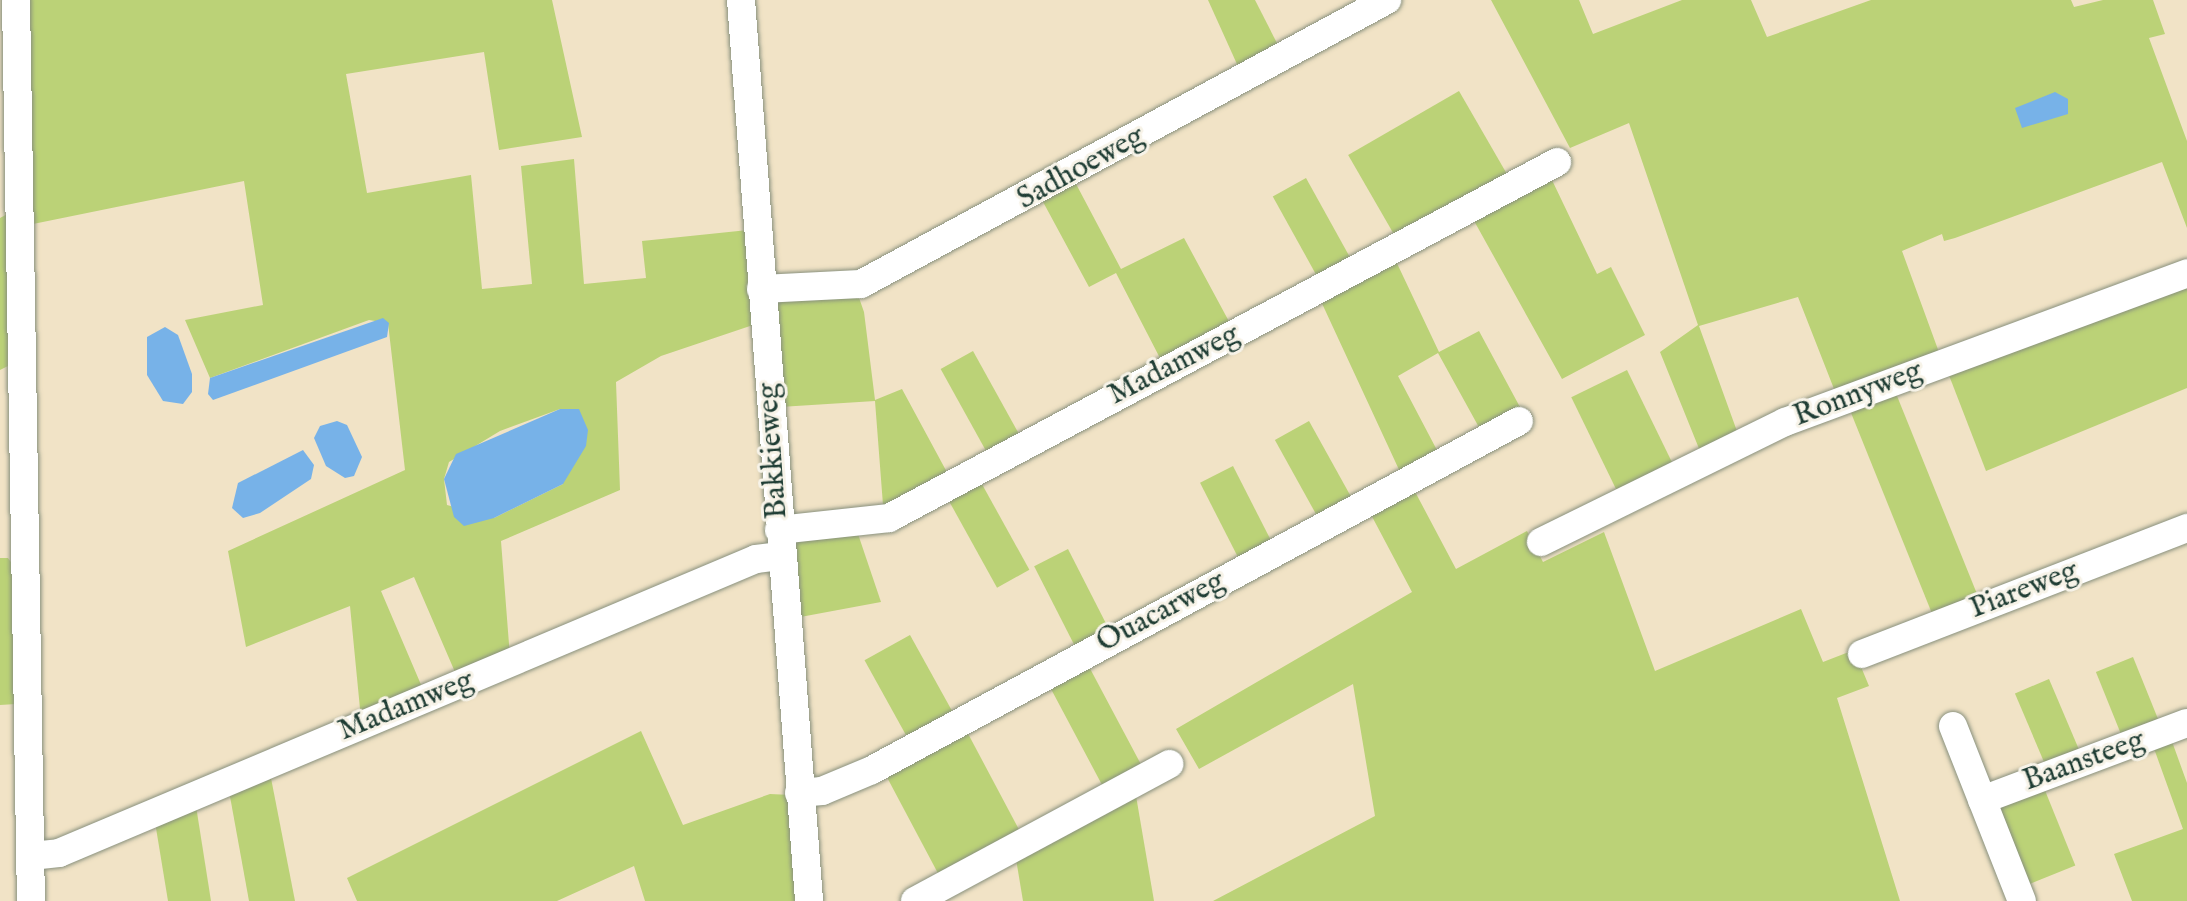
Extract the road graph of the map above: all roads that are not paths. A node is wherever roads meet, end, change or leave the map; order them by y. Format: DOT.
graph roads {
  1 [pos="16,0"];
  2 [pos="741,0"];
  3 [pos="1387,0"];
  4 [pos="1557,162"];
  5 [pos="2187,273"];
  6 [pos="761,289"];
  7 [pos="1519,421"];
  8 [pos="2187,528"];
  9 [pos="10,535"];
  10 [pos="1541,542"];
  11 [pos="780,543"];
  12 [pos="1862,654"];
  13 [pos="2187,723"];
  14 [pos="1953,726"];
  15 [pos="1169,764"];
  16 [pos="799,793"];
  17 [pos="1982,800"];
  18 [pos="31,856"];
  19 [pos="31,901"];
  20 [pos="809,901"];
  21 [pos="915,901"];
  22 [pos="2022,901"];
  1 -- 9 [label="street"];
  2 -- 6 [label="street, Bakkieweg"];
  3 -- 6 [label="street, Sadhoeweg"];
  4 -- 11 [label="street, Madamweg"];
  5 -- 10 [label="street, Ronnyweg"];
  6 -- 11 [label="street, Bakkieweg"];
  7 -- 16 [label="street, Ouacarweg"];
  8 -- 12 [label="street, Piareweg"];
  9 -- 18 [label="street"];
  11 -- 16 [label="street, Bakkieweg"];
  11 -- 18 [label="street, Madamweg"];
  13 -- 17 [label="street, Baansteeg"];
  14 -- 17 [label="street"];
  15 -- 21 [label="street"];
  16 -- 20 [label="street, Bakkieweg"];
  17 -- 22 [label="street"];
  18 -- 19 [label="street"];
}
